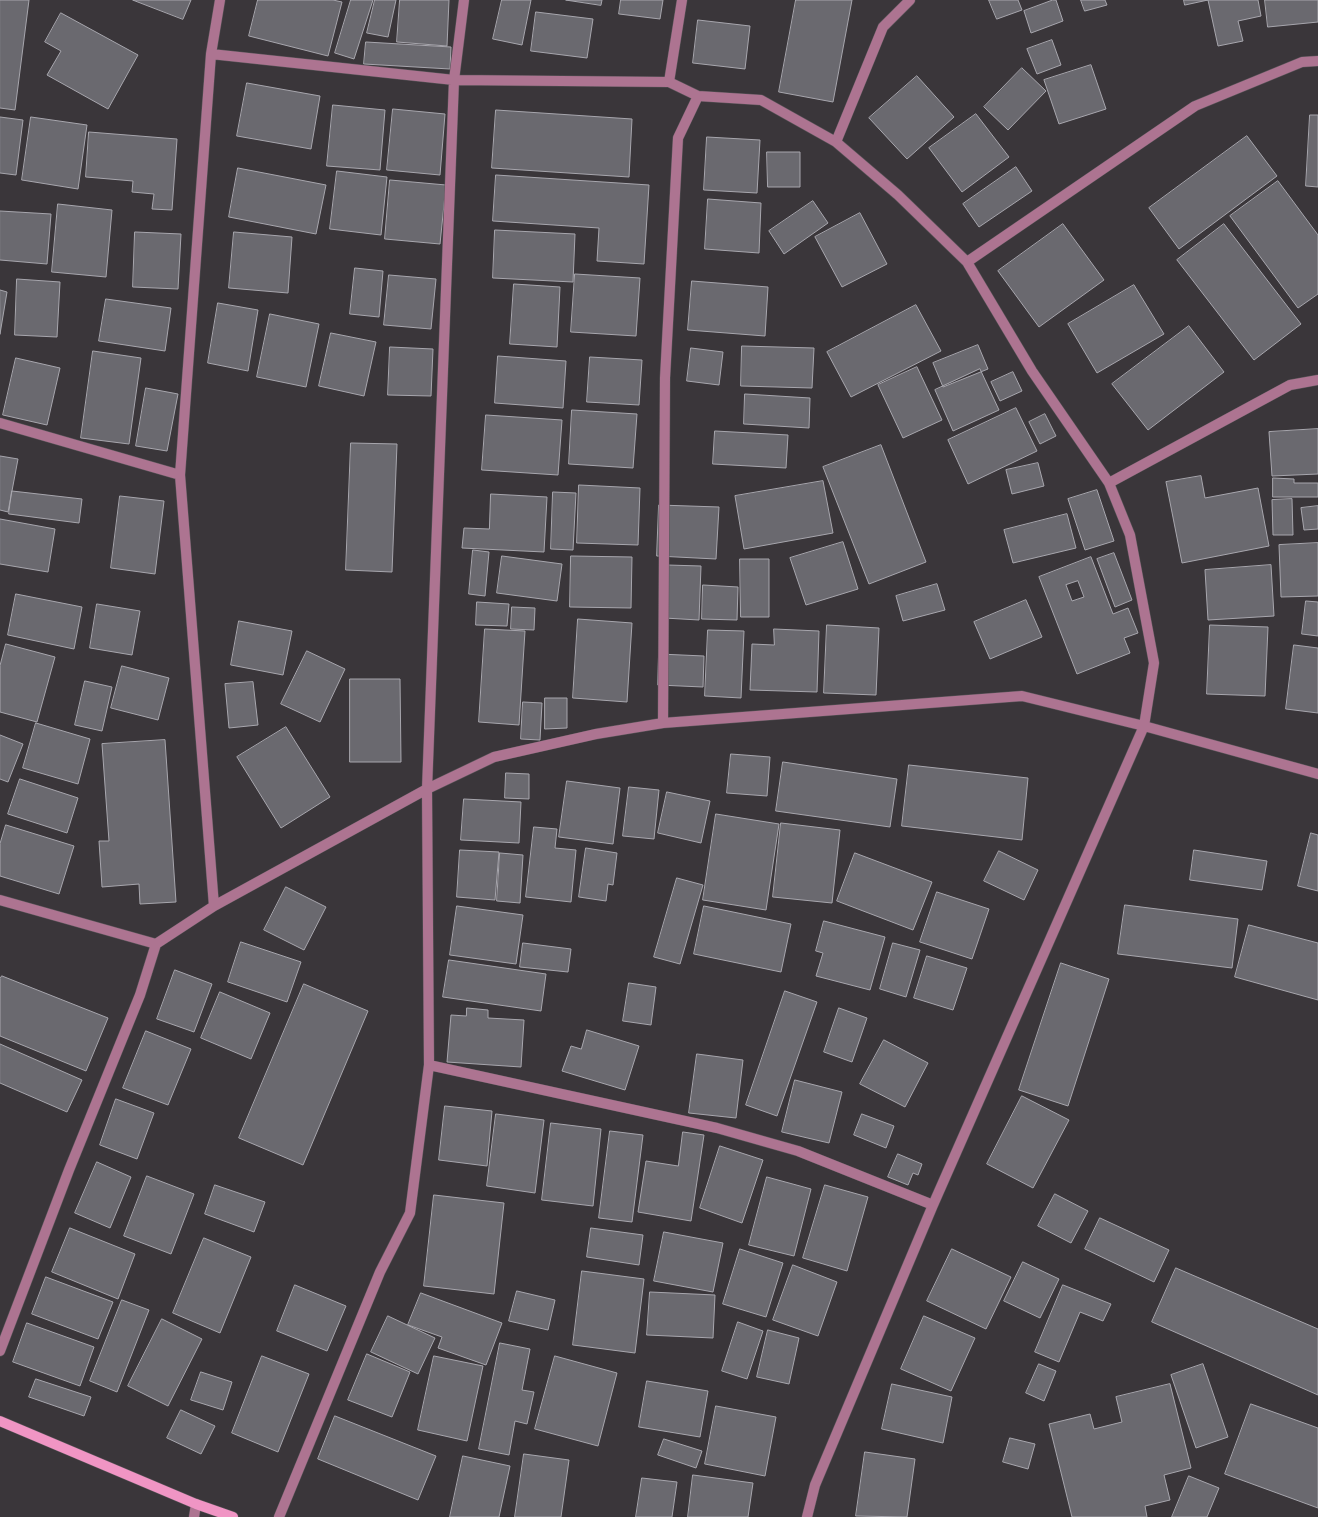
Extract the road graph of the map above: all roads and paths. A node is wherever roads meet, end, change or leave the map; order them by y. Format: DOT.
graph roads {
  1 [pos="220,0"];
  2 [pos="464,0"];
  3 [pos="682,0"];
  4 [pos="910,0"];
  5 [pos="211,54"];
  6 [pos="1318,61"];
  7 [pos="454,80"];
  8 [pos="669,82"];
  9 [pos="698,96"];
  10 [pos="836,142"];
  11 [pos="967,262"];
  12 [pos="1318,380"];
  13 [pos="0,423"];
  14 [pos="180,475"];
  15 [pos="1109,483"];
  16 [pos="663,723"];
  17 [pos="1144,726"];
  18 [pos="1318,774"];
  19 [pos="427,789"];
  20 [pos="0,900"];
  21 [pos="214,906"];
  22 [pos="156,944"];
  23 [pos="429,1065"];
  24 [pos="933,1205"];
  25 [pos="0,1351"];
  26 [pos="0,1421"];
  27 [pos="196,1504"];
  28 [pos="194,1517"];
  29 [pos="233,1517"];
  30 [pos="279,1517"];
  31 [pos="807,1517"];
  1 -- 5 [label="street"];
  2 -- 7 [label="street"];
  3 -- 8 [label="street"];
  4 -- 10 [label="street"];
  5 -- 7 [label="street"];
  5 -- 14 [label="street"];
  6 -- 11 [label="street"];
  7 -- 8 [label="street"];
  7 -- 19 [label="street"];
  8 -- 9 [label="street"];
  9 -- 10 [label="street"];
  9 -- 16 [label="street"];
  10 -- 11 [label="street"];
  11 -- 15 [label="street"];
  12 -- 15 [label="street"];
  13 -- 14 [label="street"];
  14 -- 21 [label="street"];
  15 -- 17 [label="street"];
  16 -- 17 [label="street"];
  16 -- 19 [label="street"];
  17 -- 18 [label="street"];
  17 -- 24 [label="street"];
  19 -- 21 [label="street"];
  19 -- 23 [label="street"];
  20 -- 22 [label="street"];
  21 -- 22 [label="street"];
  22 -- 25 [label="street"];
  23 -- 24 [label="street"];
  23 -- 30 [label="street"];
  24 -- 31 [label="street"];
  26 -- 27 [label="main road"];
  27 -- 28 [label="street"];
  27 -- 29 [label="main road"];
}
